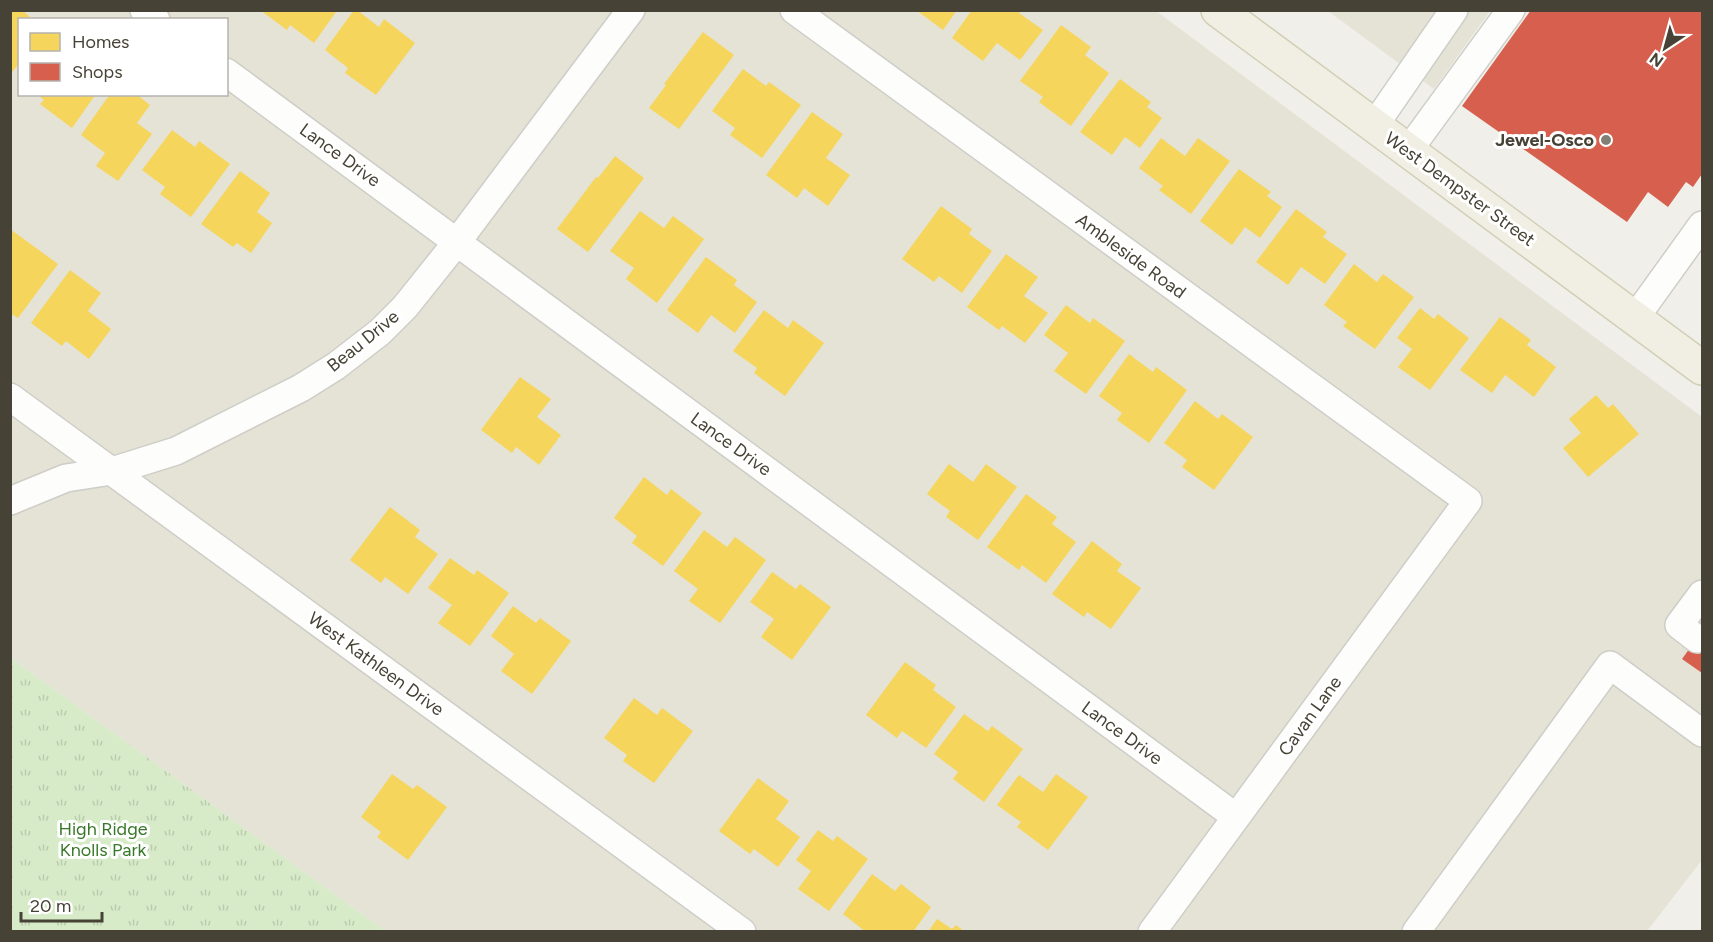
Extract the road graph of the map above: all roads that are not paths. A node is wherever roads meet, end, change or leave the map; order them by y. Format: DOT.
graph roads {
  1 [pos="631,10"];
  2 [pos="794,10"];
  3 [pos="1218,10"];
  4 [pos="1511,10"];
  5 [pos="1454,11"];
  6 [pos="228,73"];
  7 [pos="1374,126"];
  8 [pos="1408,151"];
  9 [pos="1702,225"];
  10 [pos="457,242"];
  11 [pos="1635,318"];
  12 [pos="1702,368"];
  13 [pos="10,397"];
  14 [pos="112,471"];
  15 [pos="10,501"];
  16 [pos="1468,501"];
  17 [pos="1702,594"];
  18 [pos="1697,639"];
  19 [pos="1702,733"];
  20 [pos="1236,817"];
  21 [pos="742,932"];
  22 [pos="1152,932"];
  23 [pos="1416,932"];
  1 -- 10 [label="street, Beau Drive"];
  2 -- 16 [label="street, Ambleside Road"];
  3 -- 7 [label="main road, West Dempster Street"];
  4 -- 8 [label="street"];
  5 -- 7 [label="street"];
  6 -- 10 [label="street, Lance Drive"];
  7 -- 8 [label="main road, West Dempster Street"];
  8 -- 11 [label="main road, West Dempster Street"];
  9 -- 11 [label="street"];
  10 -- 14 [label="street, Beau Drive"];
  10 -- 20 [label="street, Lance Drive"];
  11 -- 12 [label="main road, West Dempster Street"];
  13 -- 14 [label="street, West Kathleen Drive"];
  14 -- 15 [label="street, Beau Drive"];
  14 -- 21 [label="street, West Kathleen Drive"];
  16 -- 20 [label="street, Cavan Lane"];
  17 -- 18 [label="street"];
  19 -- 23 [label="street"];
  20 -- 22 [label="street, Cavan Lane"];
}
